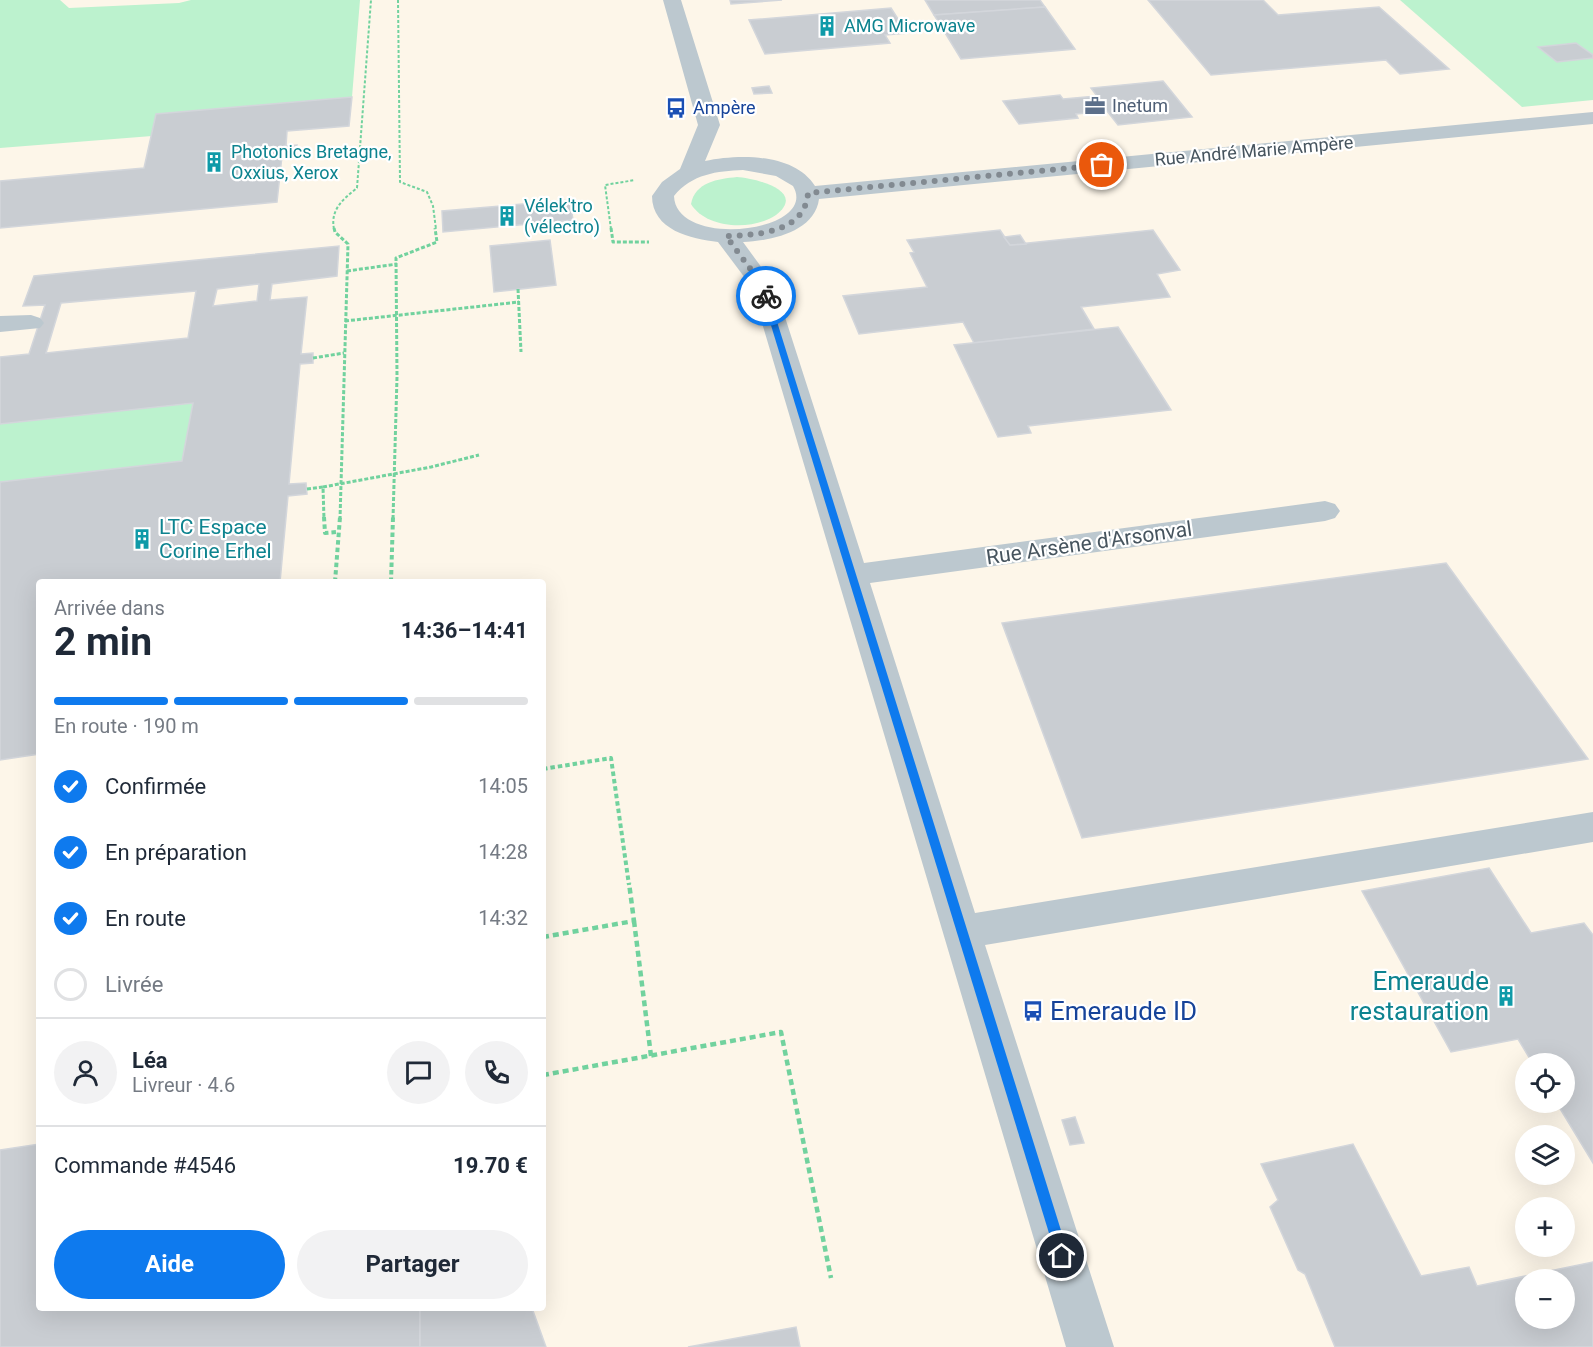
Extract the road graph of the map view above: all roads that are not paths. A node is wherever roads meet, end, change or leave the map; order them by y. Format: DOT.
graph roads {
  1 [pos="672,0"];
  2 [pos="1593,118"];
  3 [pos="723,135"];
  4 [pos="770,166"];
  5 [pos="690,171"];
  6 [pos="808,193"];
  7 [pos="780,228"];
  8 [pos="726,236"];
  9 [pos="763,286"];
  10 [pos="31,323"];
  11 [pos="0,324"];
  12 [pos="1325,511"];
  13 [pos="852,575"];
  14 [pos="1593,827"];
  15 [pos="962,932"];
  16 [pos="1090,1347"];
  1 -- 3 [label="street"];
  2 -- 6 [label="street, Rue André Marie Ampère"];
  3 -- 4 [label="street"];
  3 -- 5 [label="street"];
  4 -- 5 [label="street"];
  4 -- 6 [label="street"];
  5 -- 8 [label="street"];
  6 -- 7 [label="street"];
  7 -- 8 [label="street"];
  7 -- 9 [label="street"];
  8 -- 9 [label="street"];
  9 -- 13 [label="street"];
  10 -- 11 [label="street"];
  12 -- 13 [label="street, Rue Arsène d'Arsonval"];
  13 -- 15 [label="street"];
  14 -- 15 [label="street"];
  15 -- 16 [label="street"];
}
